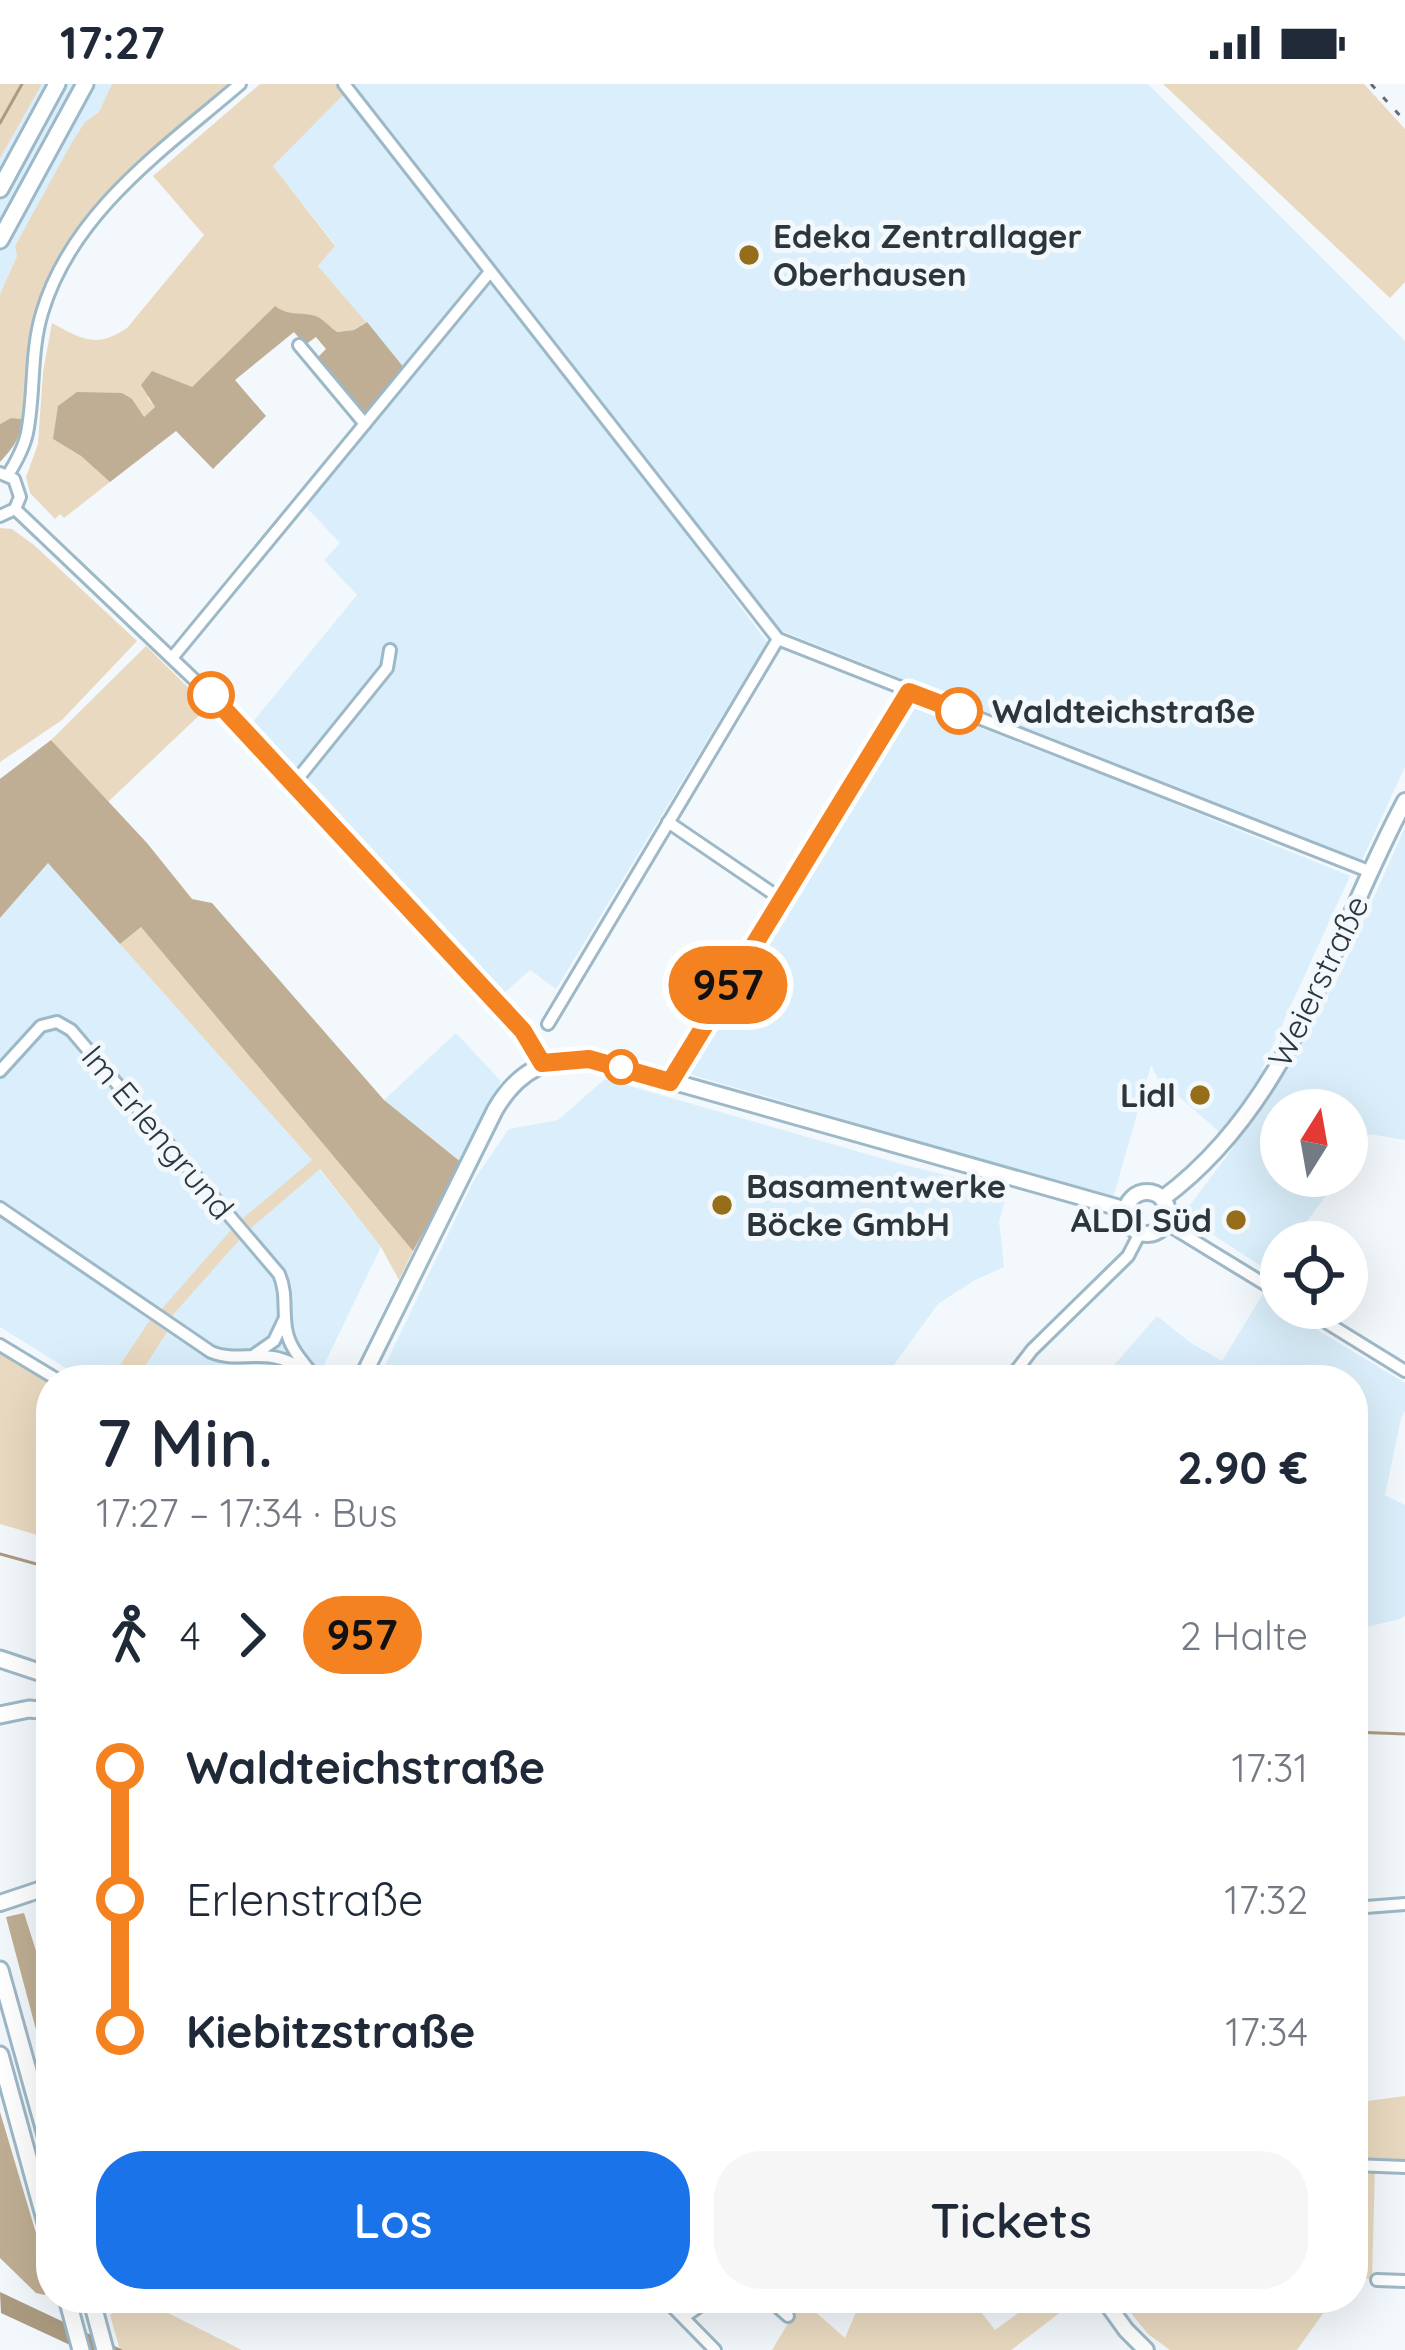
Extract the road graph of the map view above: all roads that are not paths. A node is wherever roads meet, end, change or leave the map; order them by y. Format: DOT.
graph roads {
  1 [pos="57,84"];
  2 [pos="85,84"];
  3 [pos="239,84"];
  4 [pos="344,84"];
  5 [pos="0,189"];
  6 [pos="0,240"];
  7 [pos="489,273"];
  8 [pos="299,345"];
  9 [pos="365,424"];
  10 [pos="4,474"];
  11 [pos="14,509"];
  12 [pos="0,516"];
  13 [pos="778,639"];
  14 [pos="390,650"];
  15 [pos="172,658"];
  16 [pos="909,692"];
  17 [pos="295,782"];
  18 [pos="1405,801"];
  19 [pos="668,822"];
  20 [pos="1371,872"];
  21 [pos="781,899"];
  22 [pos="548,1024"];
  23 [pos="542,1063"];
  24 [pos="0,1071"];
  25 [pos="670,1082"];
  26 [pos="1162,1199"];
  27 [pos="0,1208"];
  28 [pos="1127,1210"];
  29 [pos="1165,1223"];
  30 [pos="1141,1233"];
  31 [pos="1260,1281"];
  32 [pos="285,1315"];
  33 [pos="1338,1329"];
  34 [pos="0,1345"];
  35 [pos="251,1356"];
  36 [pos="294,1365"];
  37 [pos="307,1365"];
  38 [pos="368,1365"];
  39 [pos="1020,1365"];
  40 [pos="36,1367"];
  41 [pos="1405,1371"];
  42 [pos="0,1659"];
  43 [pos="36,1671"];
  44 [pos="36,1710"];
  45 [pos="0,1715"];
  46 [pos="36,1891"];
  47 [pos="0,1903"];
  48 [pos="1405,1904"];
  49 [pos="1368,1907"];
  50 [pos="0,1970"];
  51 [pos="0,2055"];
  52 [pos="36,2098"];
  53 [pos="1368,2166"];
  54 [pos="1405,2168"];
  55 [pos="36,2186"];
  56 [pos="1377,2280"];
  57 [pos="1405,2281"];
  58 [pos="71,2313"];
  59 [pos="95,2313"];
  60 [pos="679,2313"];
  61 [pos="691,2313"];
  62 [pos="785,2313"];
  63 [pos="1110,2313"];
  64 [pos="788,2316"];
  65 [pos="684,2318"];
  66 [pos="1128,2344"];
  67 [pos="81,2350"];
  68 [pos="105,2350"];
  69 [pos="715,2350"];
  70 [pos="1146,2350"];
  1 -- 5 [label="highway"];
  2 -- 6 [label="highway"];
  3 -- 10 [label="street"];
  4 -- 7 [label="street"];
  7 -- 9 [label="street"];
  7 -- 13 [label="street"];
  8 -- 9 [label="street"];
  9 -- 15 [label="street"];
  10 -- 11 [label="street"];
  11 -- 12 [label="street"];
  11 -- 15 [label="street"];
  13 -- 16 [label="street"];
  13 -- 19 [label="street"];
  14 -- 17 [label="street"];
  15 -- 17 [label="street"];
  16 -- 20 [label="street"];
  16 -- 21 [label="street"];
  17 -- 23 [label="street"];
  18 -- 20 [label="main road, Weierstraße"];
  19 -- 21 [label="street"];
  19 -- 22 [label="street"];
  20 -- 26 [label="main road, Weierstraße"];
  21 -- 25 [label="street"];
  23 -- 25 [label="main road"];
  23 -- 38 [label="main road"];
  24 -- 32 [label="street, Im Erlengrund"];
  25 -- 28 [label="main road"];
  26 -- 28 [label="main road"];
  26 -- 29 [label="main road"];
  27 -- 35 [label="street, Im Erlengrund"];
  28 -- 30 [label="main road"];
  29 -- 30 [label="main road"];
  29 -- 31 [label="street"];
  30 -- 39 [label="street"];
  32 -- 35 [label="street"];
  32 -- 37 [label="street, Im Erlengrund"];
  33 -- 41 [label="street"];
  34 -- 40 [label="street"];
  35 -- 36 [label="street, Im Erlengrund"];
  42 -- 43 [label="highway"];
  44 -- 45 [label="highway"];
  46 -- 47 [label="main road"];
  48 -- 49 [label="street"];
  50 -- 52 [label="highway"];
  51 -- 55 [label="highway"];
  53 -- 54 [label="street"];
  56 -- 57 [label="street"];
  58 -- 67 [label="highway"];
  59 -- 68 [label="highway"];
  60 -- 65 [label="street"];
  61 -- 65 [label="street"];
  62 -- 64 [label="street"];
  63 -- 66 [label="main road"];
  65 -- 69 [label="street"];
  66 -- 70 [label="main road"];
}
